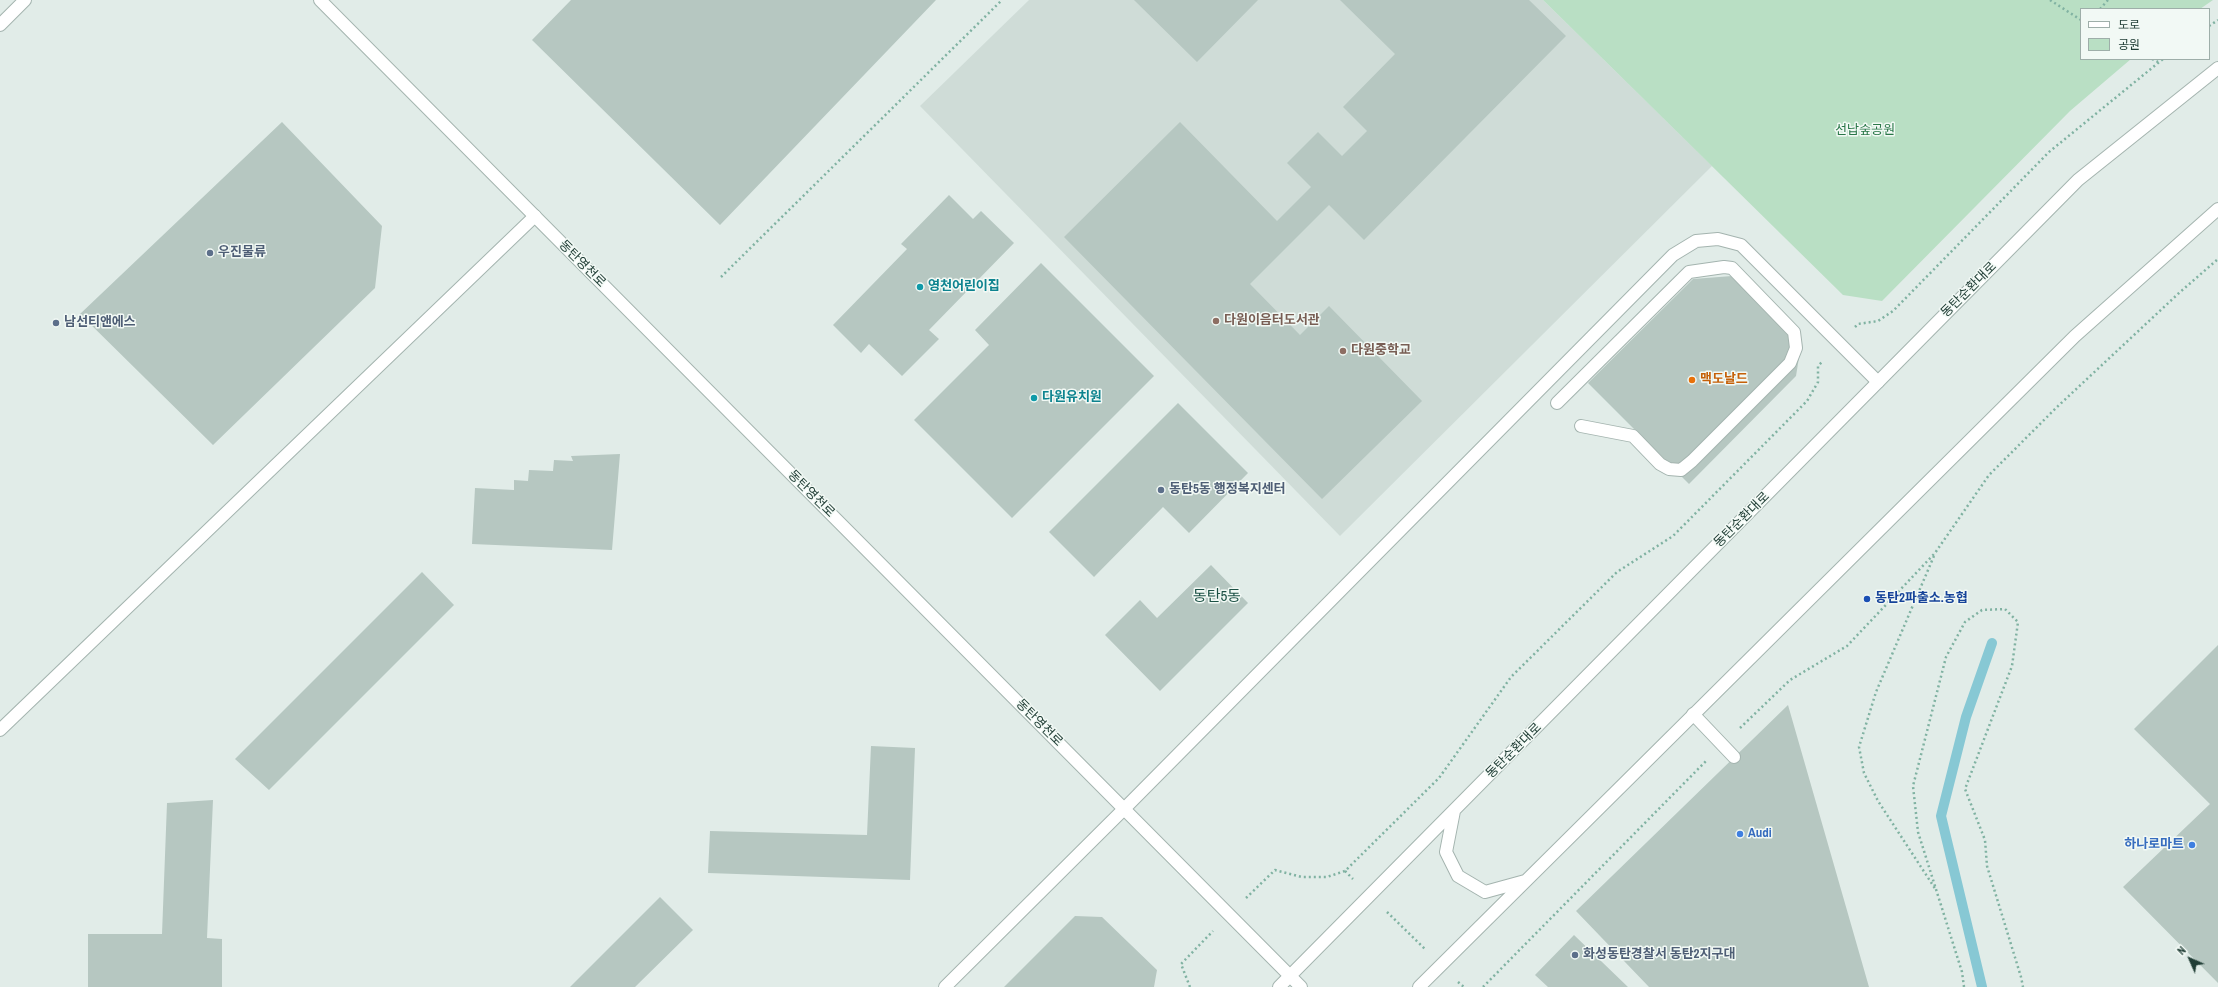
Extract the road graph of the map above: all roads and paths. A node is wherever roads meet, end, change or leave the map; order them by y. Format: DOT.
graph roads {
  1 [pos="24,0"];
  2 [pos="320,0"];
  3 [pos="1002,0"];
  4 [pos="2050,0"];
  5 [pos="2108,0"];
  6 [pos="2101,8"];
  7 [pos="2080,19"];
  8 [pos="0,25"];
  9 [pos="2154,60"];
  10 [pos="2161,60"];
  11 [pos="2158,62"];
  12 [pos="2218,68"];
  13 [pos="2218,209"];
  14 [pos="535,216"];
  15 [pos="2218,259"];
  16 [pos="721,277"];
  17 [pos="1858,324"];
  18 [pos="1818,366"];
  19 [pos="1878,382"];
  20 [pos="1557,402"];
  21 [pos="1581,426"];
  22 [pos="1935,553"];
  23 [pos="1693,714"];
  24 [pos="0,730"];
  25 [pos="1723,745"];
  26 [pos="1734,757"];
  27 [pos="1124,809"];
  28 [pos="1454,811"];
  29 [pos="1274,870"];
  30 [pos="1345,871"];
  31 [pos="1527,880"];
  32 [pos="1938,893"];
  33 [pos="1370,895"];
  34 [pos="1181,964"];
  35 [pos="1441,965"];
  36 [pos="1290,976"];
  37 [pos="945,987"];
  38 [pos="1190,987"];
  39 [pos="1278,987"];
  40 [pos="1301,987"];
  41 [pos="1419,987"];
  42 [pos="1464,987"];
  43 [pos="1483,987"];
  44 [pos="1964,987"];
  45 [pos="2023,987"];
  1 -- 8 [label="street"];
  2 -- 14 [label="street, 동탄영천로"];
  3 -- 16 [label="path"];
  4 -- 7 [label="path"];
  5 -- 6 [label="path"];
  9 -- 11 [label="path"];
  10 -- 11 [label="path"];
  11 -- 17 [label="path"];
  12 -- 19 [label="street, 동탄순환대로"];
  13 -- 23 [label="street"];
  14 -- 24 [label="street"];
  14 -- 27 [label="street, 동탄영천로"];
  15 -- 22 [label="path"];
  18 -- 30 [label="path"];
  19 -- 27 [label="street"];
  19 -- 28 [label="street, 동탄순환대로"];
  20 -- 21 [label="street"];
  22 -- 25 [label="path"];
  22 -- 32 [label="path"];
  23 -- 25 [label="street"];
  23 -- 31 [label="street"];
  25 -- 26 [label="street"];
  25 -- 43 [label="path"];
  27 -- 36 [label="street, 동탄영천로"];
  27 -- 37 [label="street"];
  28 -- 31 [label="street"];
  28 -- 33 [label="street, 동탄순환대로"];
  29 -- 30 [label="path"];
  30 -- 33 [label="path"];
  31 -- 35 [label="street"];
  32 -- 44 [label="path"];
  32 -- 45 [label="path"];
  33 -- 35 [label="path"];
  33 -- 36 [label="street, 동탄순환대로"];
  34 -- 38 [label="path"];
  35 -- 41 [label="street"];
  35 -- 42 [label="path"];
  36 -- 39 [label="street, 동탄순환대로"];
  36 -- 40 [label="street, 동탄영천로"];
}
